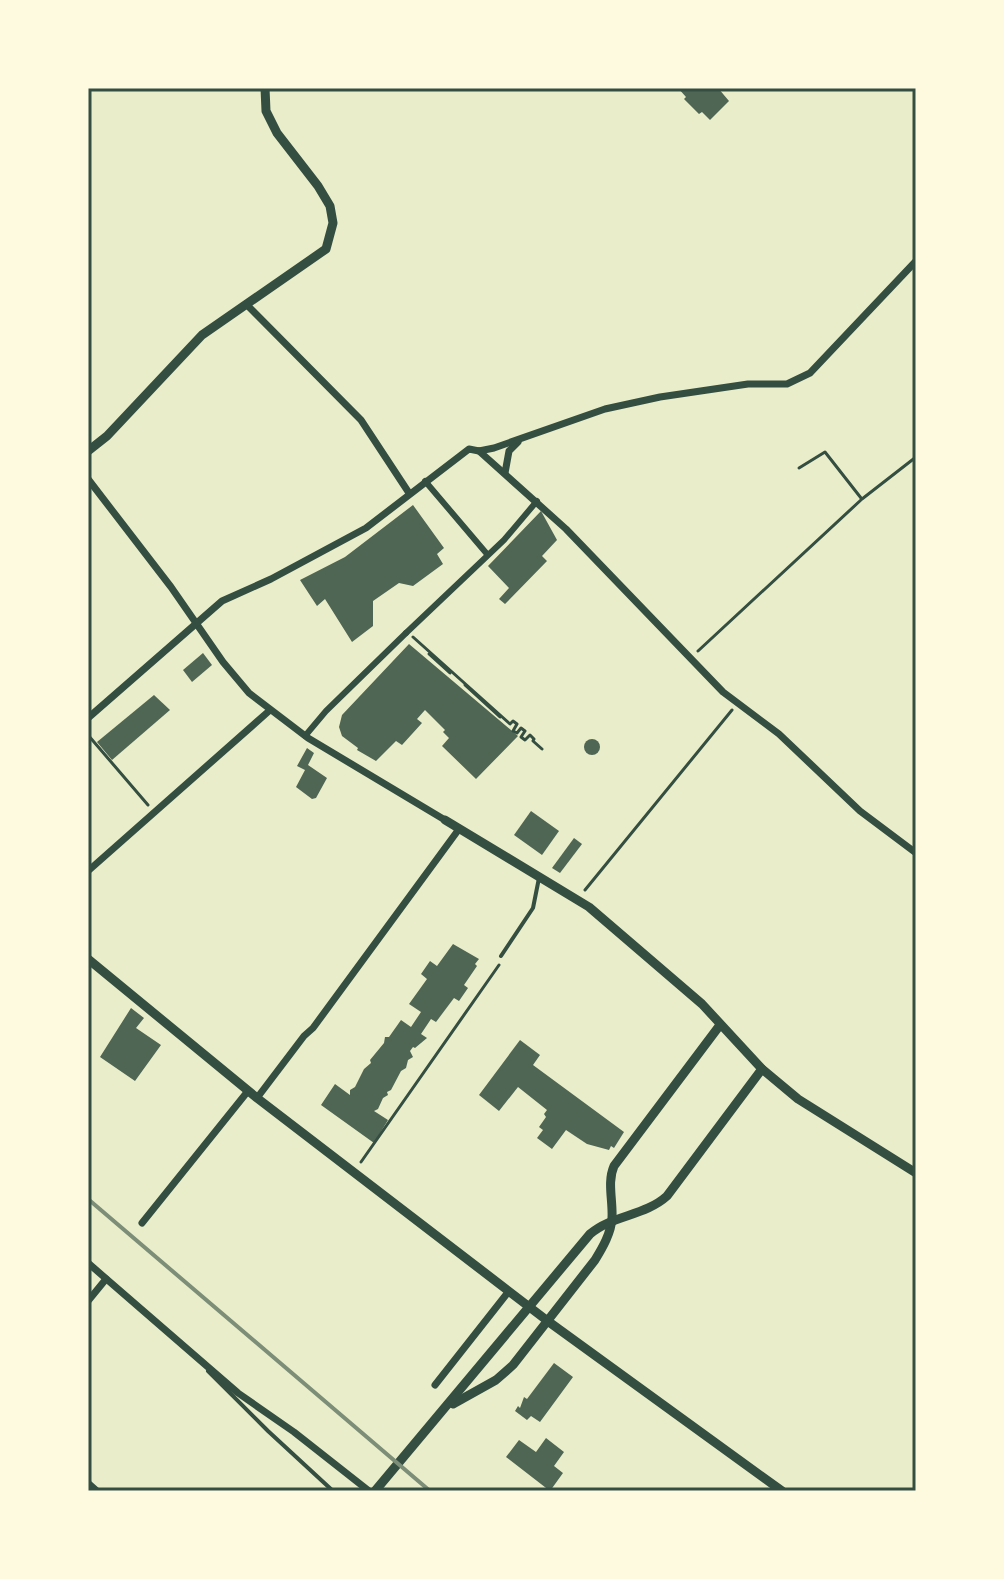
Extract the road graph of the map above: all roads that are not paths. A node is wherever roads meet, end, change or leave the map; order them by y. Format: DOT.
graph roads {
  1 [pos="265,88"];
  2 [pos="915,266"];
  3 [pos="246,304"];
  4 [pos="523,438"];
  5 [pos="88,451"];
  6 [pos="479,451"];
  7 [pos="505,474"];
  8 [pos="88,479"];
  9 [pos="425,481"];
  10 [pos="409,493"];
  11 [pos="537,501"];
  12 [pos="487,554"];
  13 [pos="196,622"];
  14 [pos="269,711"];
  15 [pos="88,718"];
  16 [pos="305,736"];
  17 [pos="445,820"];
  18 [pos="459,829"];
  19 [pos="916,853"];
  20 [pos="88,871"];
  21 [pos="540,876"];
  22 [pos="501,956"];
  23 [pos="88,959"];
  24 [pos="720,1025"];
  25 [pos="762,1069"];
  26 [pos="248,1091"];
  27 [pos="257,1098"];
  28 [pos="916,1173"];
  29 [pos="612,1221"];
  30 [pos="142,1223"];
  31 [pos="88,1263"];
  32 [pos="106,1279"];
  33 [pos="509,1291"];
  34 [pos="88,1301"];
  35 [pos="530,1307"];
  36 [pos="549,1322"];
  37 [pos="195,1357"];
  38 [pos="435,1385"];
  39 [pos="447,1408"];
  40 [pos="88,1483"];
  41 [pos="97,1491"];
  42 [pos="333,1491"];
  43 [pos="372,1491"];
  44 [pos="782,1491"];
  1 -- 3 [label="street"];
  2 -- 4 [label="street"];
  3 -- 5 [label="street"];
  3 -- 10 [label="street"];
  4 -- 6 [label="street"];
  4 -- 7 [label="street"];
  6 -- 7 [label="street"];
  6 -- 9 [label="street"];
  7 -- 11 [label="street"];
  8 -- 13 [label="street"];
  9 -- 10 [label="street"];
  9 -- 12 [label="street"];
  10 -- 13 [label="street"];
  11 -- 12 [label="street"];
  11 -- 19 [label="street"];
  12 -- 16 [label="street"];
  13 -- 14 [label="street"];
  13 -- 15 [label="street"];
  14 -- 16 [label="street"];
  14 -- 20 [label="street"];
  16 -- 17 [label="street"];
  17 -- 18 [label="street"];
  18 -- 21 [label="street"];
  18 -- 27 [label="street"];
  21 -- 22 [label="lane"];
  21 -- 24 [label="street"];
  23 -- 26 [label="street"];
  24 -- 25 [label="street"];
  24 -- 29 [label="street"];
  25 -- 28 [label="street"];
  25 -- 29 [label="street"];
  26 -- 27 [label="street"];
  26 -- 30 [label="street"];
  27 -- 33 [label="street"];
  29 -- 35 [label="street"];
  29 -- 36 [label="street"];
  31 -- 32 [label="street"];
  32 -- 34 [label="street"];
  32 -- 37 [label="street"];
  33 -- 35 [label="street"];
  33 -- 38 [label="street"];
  35 -- 36 [label="street"];
  35 -- 39 [label="street"];
  36 -- 39 [label="street"];
  36 -- 44 [label="street"];
  37 -- 42 [label="lane"];
  37 -- 43 [label="street"];
  39 -- 43 [label="street"];
  40 -- 41 [label="street"];
}
